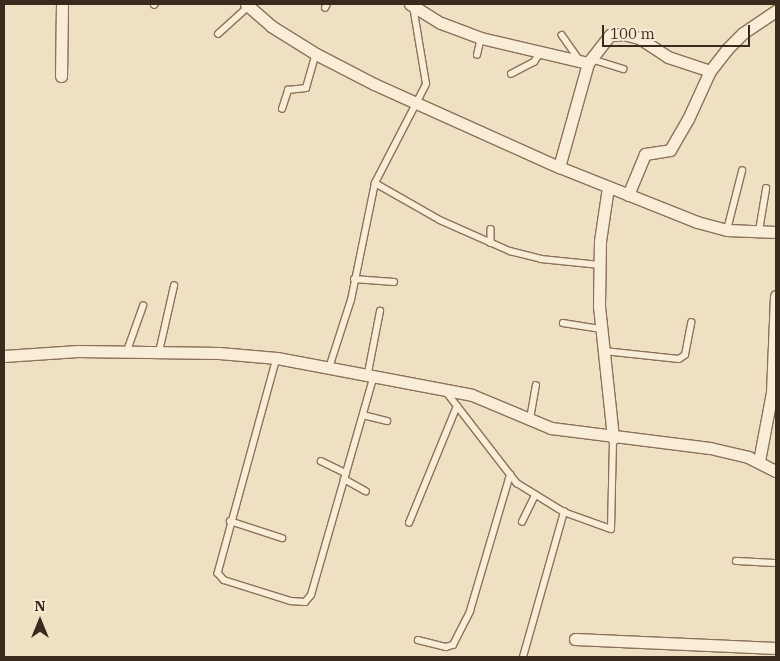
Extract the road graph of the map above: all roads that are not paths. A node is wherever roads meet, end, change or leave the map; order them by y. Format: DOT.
graph roads {
  1 [pos="62,4"];
  2 [pos="412,5"];
  3 [pos="252,7"];
  4 [pos="776,11"];
  5 [pos="218,34"];
  6 [pos="562,35"];
  7 [pos="481,38"];
  8 [pos="540,53"];
  9 [pos="316,54"];
  10 [pos="477,56"];
  11 [pos="586,61"];
  12 [pos="623,68"];
  13 [pos="710,71"];
  14 [pos="511,74"];
  15 [pos="61,76"];
  16 [pos="416,103"];
  17 [pos="282,109"];
  18 [pos="559,167"];
  19 [pos="742,171"];
  20 [pos="375,183"];
  21 [pos="608,187"];
  22 [pos="766,188"];
  23 [pos="628,195"];
  24 [pos="491,229"];
  25 [pos="727,230"];
  26 [pos="760,231"];
  27 [pos="776,232"];
  28 [pos="491,243"];
  29 [pos="600,265"];
  30 [pos="354,279"];
  31 [pos="394,282"];
  32 [pos="174,286"];
  33 [pos="776,296"];
  34 [pos="143,306"];
  35 [pos="380,311"];
  36 [pos="563,323"];
  37 [pos="691,323"];
  38 [pos="600,329"];
  39 [pos="127,351"];
  40 [pos="602,351"];
  41 [pos="159,352"];
  42 [pos="4,356"];
  43 [pos="277,358"];
  44 [pos="329,368"];
  45 [pos="371,374"];
  46 [pos="536,386"];
  47 [pos="443,388"];
  48 [pos="457,406"];
  49 [pos="363,415"];
  50 [pos="530,419"];
  51 [pos="387,421"];
  52 [pos="613,438"];
  53 [pos="320,461"];
  54 [pos="758,461"];
  55 [pos="776,472"];
  56 [pos="345,476"];
  57 [pos="510,476"];
  58 [pos="366,491"];
  59 [pos="535,495"];
  60 [pos="564,512"];
  61 [pos="230,521"];
  62 [pos="522,522"];
  63 [pos="409,523"];
  64 [pos="282,538"];
  65 [pos="736,561"];
  66 [pos="776,563"];
  67 [pos="575,639"];
  68 [pos="418,640"];
  69 [pos="776,648"];
  70 [pos="524,657"];
  1 -- 15 [label="street"];
  2 -- 7 [label="street"];
  2 -- 16 [label="lane"];
  3 -- 5 [label="lane"];
  3 -- 9 [label="street"];
  4 -- 13 [label="street"];
  6 -- 11 [label="lane"];
  7 -- 8 [label="street"];
  7 -- 10 [label="lane"];
  8 -- 11 [label="street"];
  8 -- 14 [label="lane"];
  9 -- 16 [label="street"];
  9 -- 17 [label="lane"];
  11 -- 12 [label="lane"];
  11 -- 13 [label="street"];
  11 -- 18 [label="street"];
  13 -- 23 [label="street"];
  16 -- 18 [label="street"];
  16 -- 20 [label="lane"];
  18 -- 21 [label="street"];
  19 -- 25 [label="lane"];
  20 -- 28 [label="lane"];
  20 -- 30 [label="lane"];
  21 -- 23 [label="street"];
  21 -- 29 [label="street"];
  22 -- 26 [label="lane"];
  23 -- 25 [label="street"];
  24 -- 28 [label="lane"];
  25 -- 26 [label="street"];
  26 -- 27 [label="street"];
  28 -- 29 [label="lane"];
  29 -- 38 [label="street"];
  30 -- 31 [label="lane"];
  30 -- 44 [label="lane"];
  32 -- 41 [label="lane"];
  33 -- 54 [label="street"];
  34 -- 39 [label="lane"];
  35 -- 45 [label="lane"];
  36 -- 38 [label="lane"];
  37 -- 40 [label="lane"];
  38 -- 40 [label="street"];
  39 -- 41 [label="street"];
  39 -- 42 [label="street"];
  40 -- 52 [label="street"];
  41 -- 43 [label="street"];
  43 -- 44 [label="street"];
  43 -- 61 [label="lane"];
  44 -- 45 [label="street"];
  45 -- 47 [label="street"];
  45 -- 49 [label="lane"];
  46 -- 50 [label="lane"];
  47 -- 48 [label="lane"];
  47 -- 50 [label="street"];
  48 -- 57 [label="lane"];
  48 -- 63 [label="lane"];
  49 -- 51 [label="lane"];
  49 -- 56 [label="lane"];
  50 -- 52 [label="street"];
  52 -- 54 [label="street"];
  52 -- 60 [label="lane"];
  53 -- 56 [label="lane"];
  54 -- 55 [label="street"];
  56 -- 58 [label="lane"];
  56 -- 61 [label="lane"];
  57 -- 59 [label="lane"];
  57 -- 68 [label="lane"];
  59 -- 60 [label="lane"];
  59 -- 62 [label="lane"];
  60 -- 70 [label="lane"];
  61 -- 64 [label="lane"];
  65 -- 66 [label="lane"];
  67 -- 69 [label="street"];
}
